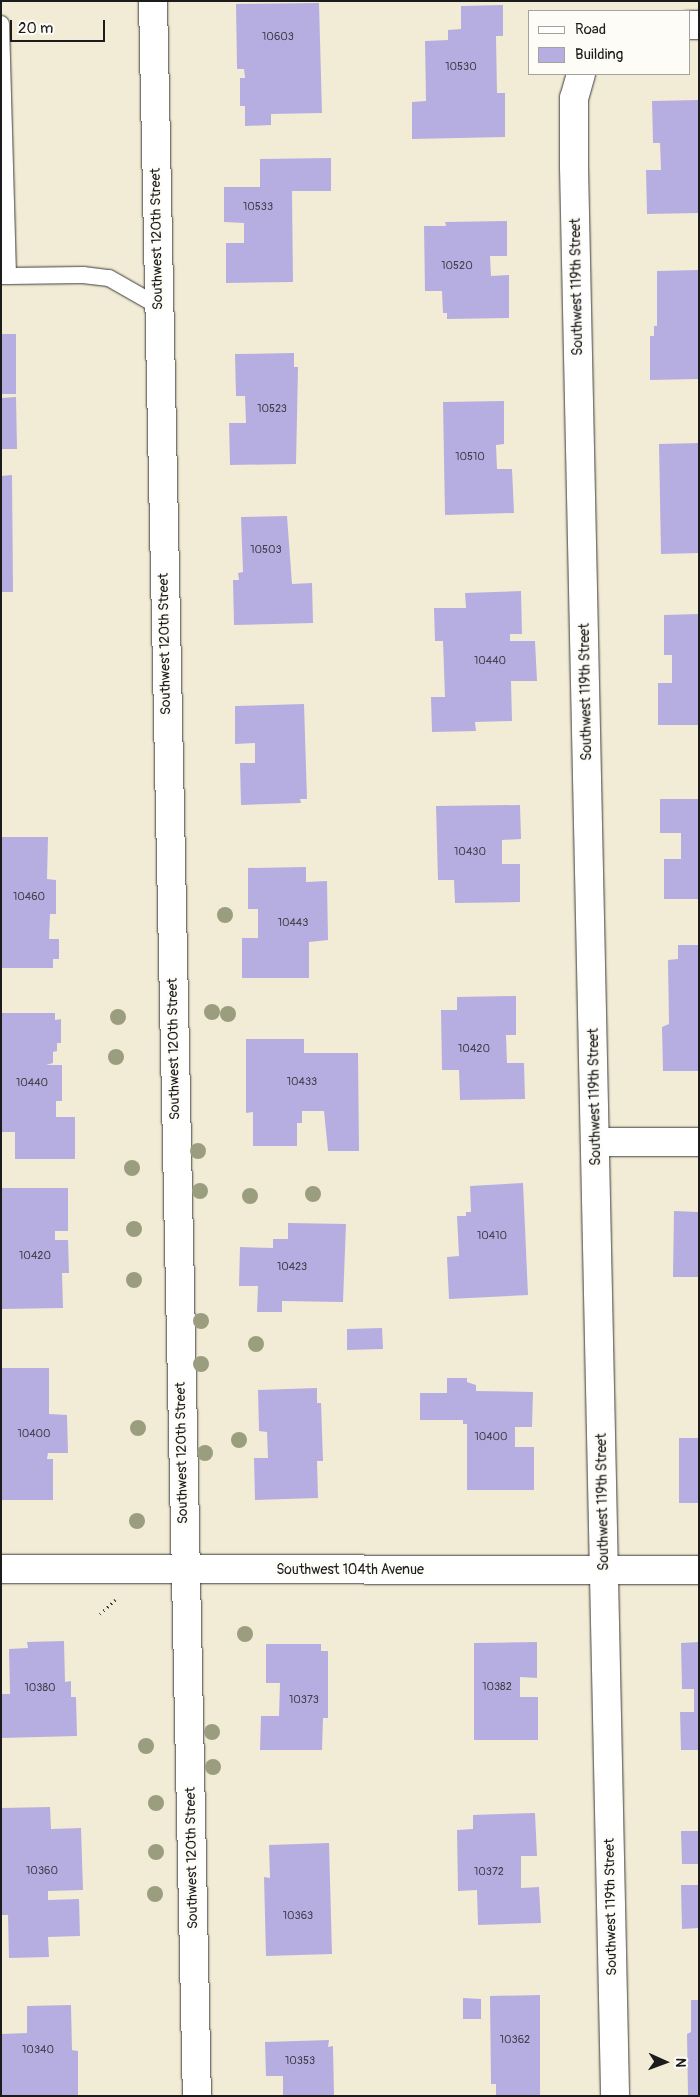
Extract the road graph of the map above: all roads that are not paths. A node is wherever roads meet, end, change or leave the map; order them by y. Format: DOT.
graph roads {
  1 [pos="153,1"];
  2 [pos="1,24"];
  3 [pos="577,86"];
  4 [pos="5,276"];
  5 [pos="158,306"];
  6 [pos="596,1142"];
  7 [pos="699,1142"];
  8 [pos="1,1569"];
  9 [pos="604,1569"];
  10 [pos="699,1570"];
  11 [pos="184,1571"];
  12 [pos="197,2096"];
  13 [pos="616,2096"];
  1 -- 5 [label="street, Southwest 120th Street"];
  2 -- 4 [label="lane"];
  3 -- 6 [label="street, Southwest 119th Street"];
  4 -- 5 [label="lane"];
  5 -- 11 [label="street, Southwest 120th Street"];
  6 -- 7 [label="street"];
  6 -- 9 [label="street, Southwest 119th Street"];
  8 -- 11 [label="street, Southwest 104th Avenue"];
  9 -- 10 [label="street, Southwest 104th Avenue"];
  9 -- 11 [label="street, Southwest 104th Avenue"];
  9 -- 13 [label="street, Southwest 119th Street"];
  11 -- 12 [label="street, Southwest 120th Street"];
}
